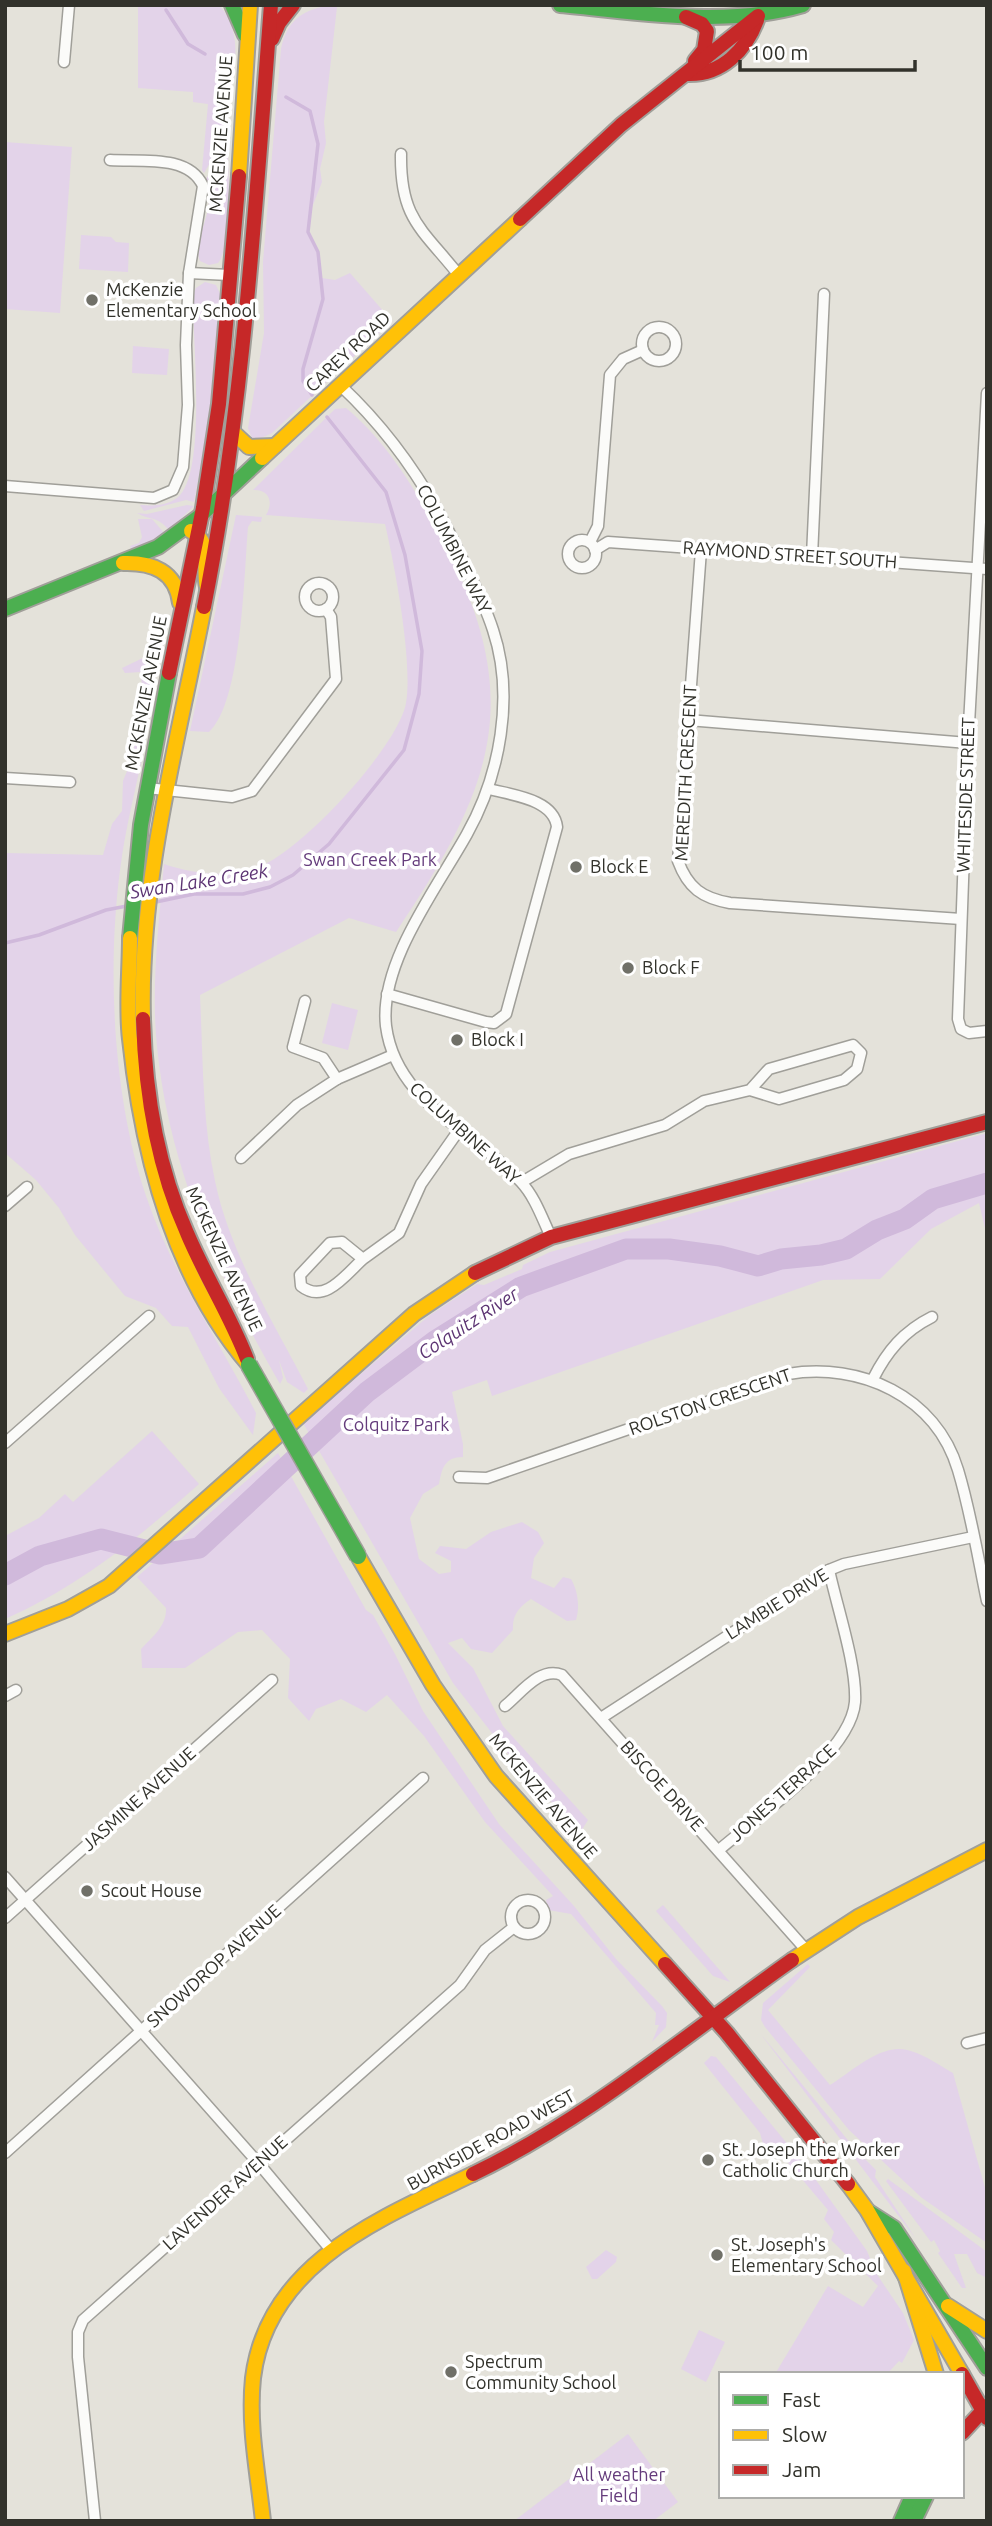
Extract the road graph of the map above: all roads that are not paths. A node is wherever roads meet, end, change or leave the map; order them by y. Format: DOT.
graph roads {
  1 [pos="69,5"];
  2 [pos="232,5"];
  3 [pos="250,5"];
  4 [pos="271,5"];
  5 [pos="293,5"];
  6 [pos="560,5"];
  7 [pos="803,5"];
  8 [pos="758,10"];
  9 [pos="672,13"];
  10 [pos="247,46"];
  11 [pos="267,51"];
  12 [pos="64,62"];
  13 [pos="688,75"];
  14 [pos="401,154"];
  15 [pos="110,160"];
  16 [pos="189,273"];
  17 [pos="458,274"];
  18 [pos="229,275"];
  19 [pos="824,294"];
  20 [pos="643,350"];
  21 [pos="341,386"];
  22 [pos="987,393"];
  23 [pos="235,433"];
  24 [pos="275,446"];
  25 [pos="5,486"];
  26 [pos="226,489"];
  27 [pos="200,516"];
  28 [pos="179,532"];
  29 [pos="197,533"];
  30 [pos="701,550"];
  31 [pos="812,556"];
  32 [pos="123,563"];
  33 [pos="982,568"];
  34 [pos="207,587"];
  35 [pos="326,609"];
  36 [pos="5,610"];
  37 [pos="180,617"];
  38 [pos="688,720"];
  39 [pos="968,743"];
  40 [pos="5,778"];
  41 [pos="70,782"];
  42 [pos="147,788"];
  43 [pos="489,789"];
  44 [pos="167,791"];
  45 [pos="961,919"];
  46 [pos="387,993"];
  47 [pos="305,1001"];
  48 [pos="987,1031"];
  49 [pos="393,1055"];
  50 [pos="337,1079"];
  51 [pos="750,1090"];
  52 [pos="987,1122"];
  53 [pos="459,1130"];
  54 [pos="241,1158"];
  55 [pos="522,1182"];
  56 [pos="27,1187"];
  57 [pos="5,1206"];
  58 [pos="551,1237"];
  59 [pos="363,1259"];
  60 [pos="149,1316"];
  61 [pos="932,1317"];
  62 [pos="249,1365"];
  63 [pos="873,1379"];
  64 [pos="5,1443"];
  65 [pos="459,1477"];
  66 [pos="973,1537"];
  67 [pos="829,1570"];
  68 [pos="987,1601"];
  69 [pos="5,1634"];
  70 [pos="272,1680"];
  71 [pos="16,1690"];
  72 [pos="5,1696"];
  73 [pos="505,1706"];
  74 [pos="601,1718"];
  75 [pos="423,1778"];
  76 [pos="719,1850"];
  77 [pos="987,1850"];
  78 [pos="5,1877"];
  79 [pos="26,1900"];
  80 [pos="5,1918"];
  81 [pos="514,1927"];
  82 [pos="807,1951"];
  83 [pos="713,2018"];
  84 [pos="143,2030"];
  85 [pos="987,2038"];
  86 [pos="967,2043"];
  87 [pos="5,2153"];
  88 [pos="260,2165"];
  89 [pos="867,2210"];
  90 [pos="331,2250"];
  91 [pos="904,2271"];
  92 [pos="948,2305"];
  93 [pos="987,2331"];
  94 [pos="987,2368"];
  95 [pos="936,2372"];
  96 [pos="961,2372"];
  97 [pos="964,2377"];
  98 [pos="985,2411"];
  99 [pos="964,2431"];
  100 [pos="911,2498"];
  101 [pos="925,2498"];
  102 [pos="95,2521"];
  103 [pos="263,2521"];
  104 [pos="901,2521"];
  105 [pos="914,2521"];
  1 -- 12 [label="street"];
  2 -- 10 [label="main road"];
  3 -- 10 [label="main road, MCKENZIE AVENUE"];
  4 -- 11 [label="main road, MCKENZIE AVENUE"];
  5 -- 11 [label="main road"];
  6 -- 9 [label="main road"];
  7 -- 8 [label="main road"];
  8 -- 9 [label="main road"];
  8 -- 13 [label="main road, CAREY ROAD"];
  9 -- 13 [label="main road"];
  10 -- 18 [label="main road, MCKENZIE AVENUE"];
  11 -- 23 [label="main road, MCKENZIE AVENUE"];
  13 -- 17 [label="main road, CAREY ROAD"];
  14 -- 17 [label="street"];
  15 -- 16 [label="street"];
  16 -- 18 [label="street"];
  16 -- 25 [label="street"];
  17 -- 21 [label="main road, CAREY ROAD"];
  18 -- 27 [label="main road, MCKENZIE AVENUE"];
  19 -- 31 [label="street"];
  20 -- 30 [label="street, RAYMOND STREET SOUTH"];
  21 -- 24 [label="main road, CAREY ROAD"];
  21 -- 43 [label="street, COLUMBINE WAY"];
  22 -- 33 [label="street, WHITESIDE STREET"];
  23 -- 24 [label="main road"];
  23 -- 26 [label="main road, MCKENZIE AVENUE"];
  24 -- 26 [label="main road, CAREY ROAD"];
  26 -- 27 [label="main road, CAREY ROAD"];
  26 -- 34 [label="main road, MCKENZIE AVENUE"];
  27 -- 28 [label="main road, CAREY ROAD"];
  27 -- 29 [label="main road, MCKENZIE AVENUE"];
  28 -- 29 [label="main road"];
  28 -- 32 [label="main road, CAREY ROAD"];
  29 -- 34 [label="main road"];
  29 -- 37 [label="main road, MCKENZIE AVENUE"];
  30 -- 31 [label="street, RAYMOND STREET SOUTH"];
  30 -- 38 [label="street, MEREDITH CRESCENT"];
  31 -- 33 [label="street, RAYMOND STREET SOUTH"];
  32 -- 36 [label="main road, CAREY ROAD"];
  32 -- 37 [label="main road"];
  33 -- 39 [label="street, WHITESIDE STREET"];
  34 -- 44 [label="main road, MCKENZIE AVENUE"];
  35 -- 44 [label="street"];
  37 -- 42 [label="main road, MCKENZIE AVENUE"];
  38 -- 39 [label="street"];
  38 -- 45 [label="street, MEREDITH CRESCENT"];
  39 -- 45 [label="street, WHITESIDE STREET"];
  40 -- 41 [label="street"];
  42 -- 44 [label="street"];
  42 -- 62 [label="main road, MCKENZIE AVENUE"];
  43 -- 46 [label="street, COLUMBINE WAY"];
  43 -- 46 [label="street"];
  44 -- 62 [label="main road, MCKENZIE AVENUE"];
  45 -- 48 [label="street, WHITESIDE STREET"];
  46 -- 49 [label="street, COLUMBINE WAY"];
  47 -- 50 [label="street"];
  49 -- 50 [label="street"];
  49 -- 53 [label="street, COLUMBINE WAY"];
  50 -- 54 [label="street"];
  51 -- 51 [label="street"];
  51 -- 55 [label="street"];
  52 -- 58 [label="main road"];
  53 -- 55 [label="street, COLUMBINE WAY"];
  53 -- 59 [label="street"];
  55 -- 58 [label="street, COLUMBINE WAY"];
  56 -- 57 [label="street"];
  58 -- 69 [label="main road"];
  59 -- 59 [label="street"];
  60 -- 64 [label="street"];
  61 -- 63 [label="street"];
  62 -- 83 [label="main road, MCKENZIE AVENUE, bridge"];
  63 -- 65 [label="street, ROLSTON CRESCENT"];
  63 -- 66 [label="street, ROLSTON CRESCENT"];
  66 -- 67 [label="street, LAMBIE DRIVE"];
  66 -- 68 [label="street, ROLSTON CRESCENT"];
  67 -- 74 [label="street, LAMBIE DRIVE"];
  67 -- 76 [label="street, JONES TERRACE"];
  70 -- 79 [label="street, JASMINE AVENUE"];
  71 -- 72 [label="street"];
  73 -- 74 [label="street, BISCOE DRIVE"];
  74 -- 76 [label="street, BISCOE DRIVE"];
  75 -- 84 [label="street, SNOWDROP AVENUE"];
  76 -- 82 [label="street, BISCOE DRIVE"];
  77 -- 82 [label="main road, BURNSIDE ROAD WEST"];
  78 -- 79 [label="street"];
  79 -- 80 [label="street, JASMINE AVENUE"];
  79 -- 84 [label="street"];
  81 -- 88 [label="street, LAVENDER AVENUE"];
  82 -- 83 [label="main road, BURNSIDE ROAD WEST"];
  83 -- 89 [label="main road, MCKENZIE AVENUE"];
  83 -- 90 [label="main road, BURNSIDE ROAD WEST"];
  84 -- 87 [label="street, SNOWDROP AVENUE"];
  84 -- 88 [label="street"];
  85 -- 86 [label="street"];
  88 -- 90 [label="street"];
  88 -- 102 [label="street, LAVENDER AVENUE"];
  89 -- 91 [label="main road, MCKENZIE AVENUE"];
  89 -- 92 [label="main road, MCKENZIE AVENUE"];
  90 -- 103 [label="main road, BURNSIDE ROAD WEST"];
  91 -- 95 [label="main road"];
  91 -- 96 [label="main road, MCKENZIE AVENUE"];
  92 -- 93 [label="main road"];
  92 -- 94 [label="main road, MCKENZIE AVENUE"];
  97 -- 98 [label="main road, MCKENZIE AVENUE"];
  98 -- 99 [label="main road"];
  100 -- 104 [label="main road"];
  101 -- 105 [label="main road"];
}
